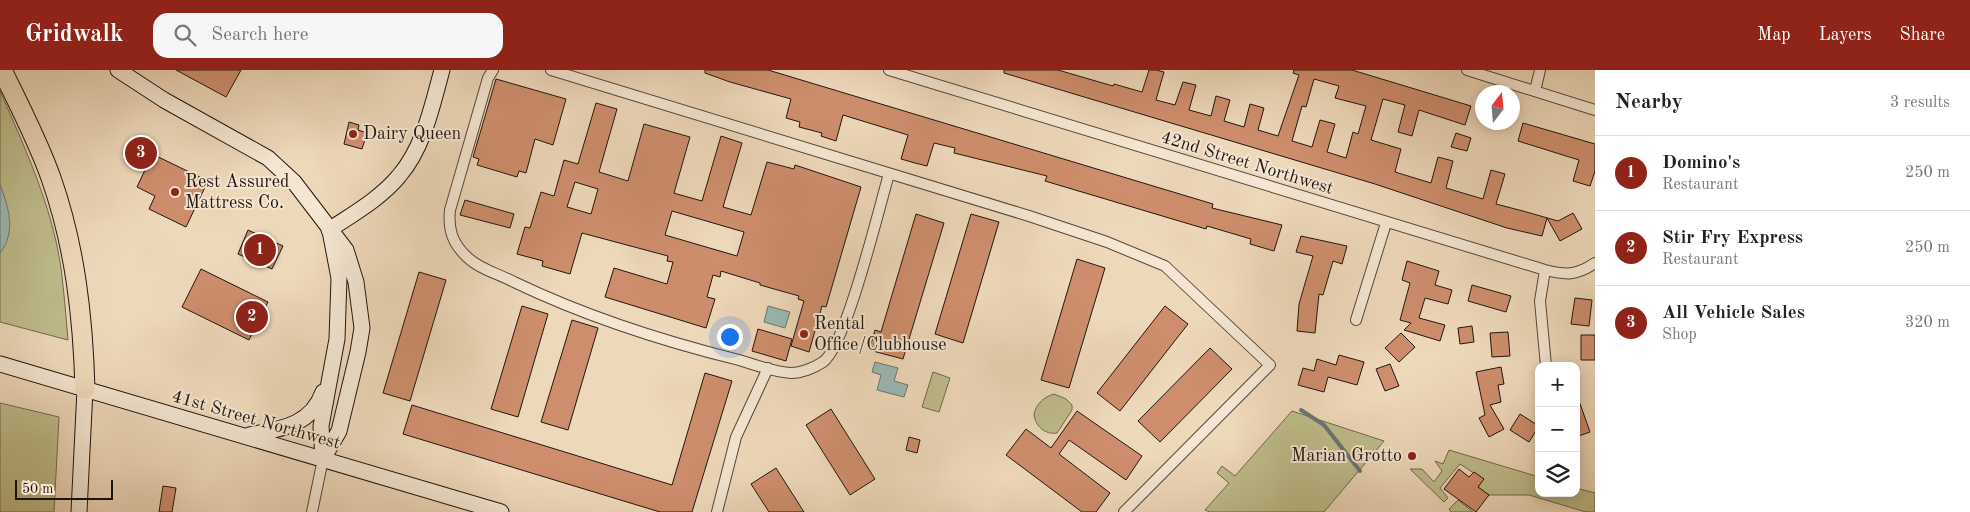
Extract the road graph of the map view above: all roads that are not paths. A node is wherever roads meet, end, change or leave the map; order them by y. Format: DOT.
graph roads {
  1 [pos="2,70"];
  2 [pos="118,70"];
  3 [pos="442,70"];
  4 [pos="493,70"];
  5 [pos="551,70"];
  6 [pos="889,70"];
  7 [pos="1468,70"];
  8 [pos="1540,70"];
  9 [pos="1535,91"];
  10 [pos="1595,110"];
  11 [pos="889,174"];
  12 [pos="1386,223"];
  13 [pos="329,230"];
  14 [pos="1595,263"];
  15 [pos="1545,270"];
  16 [pos="1356,320"];
  17 [pos="337,339"];
  18 [pos="358,352"];
  19 [pos="1546,362"];
  20 [pos="0,364"];
  21 [pos="768,368"];
  22 [pos="332,369"];
  23 [pos="85,389"];
  24 [pos="244,436"];
  25 [pos="323,459"];
  26 [pos="79,512"];
  27 [pos="312,512"];
  28 [pos="501,512"];
  29 [pos="717,512"];
  30 [pos="1124,512"];
  1 -- 23 [label="highway"];
  2 -- 13 [label="street"];
  3 -- 13 [label="street"];
  4 -- 21 [label="street"];
  5 -- 11 [label="street"];
  6 -- 12 [label="street, 42nd Street Northwest"];
  7 -- 9 [label="street"];
  8 -- 9 [label="street"];
  9 -- 10 [label="street"];
  11 -- 21 [label="street"];
  11 -- 30 [label="street"];
  12 -- 15 [label="street, 42nd Street Northwest"];
  12 -- 16 [label="street"];
  13 -- 17 [label="street"];
  13 -- 18 [label="street"];
  14 -- 15 [label="street, 42nd Street Northwest"];
  15 -- 19 [label="street"];
  17 -- 18 [label="street"];
  17 -- 22 [label="street"];
  18 -- 25 [label="street"];
  20 -- 23 [label="street, 41st Street Northwest"];
  21 -- 29 [label="street"];
  22 -- 24 [label="street"];
  22 -- 25 [label="street"];
  23 -- 24 [label="street, 41st Street Northwest"];
  23 -- 26 [label="street"];
  24 -- 25 [label="street, 41st Street Northwest"];
  25 -- 27 [label="street"];
  25 -- 28 [label="street, 41st Street Northwest"];
}
